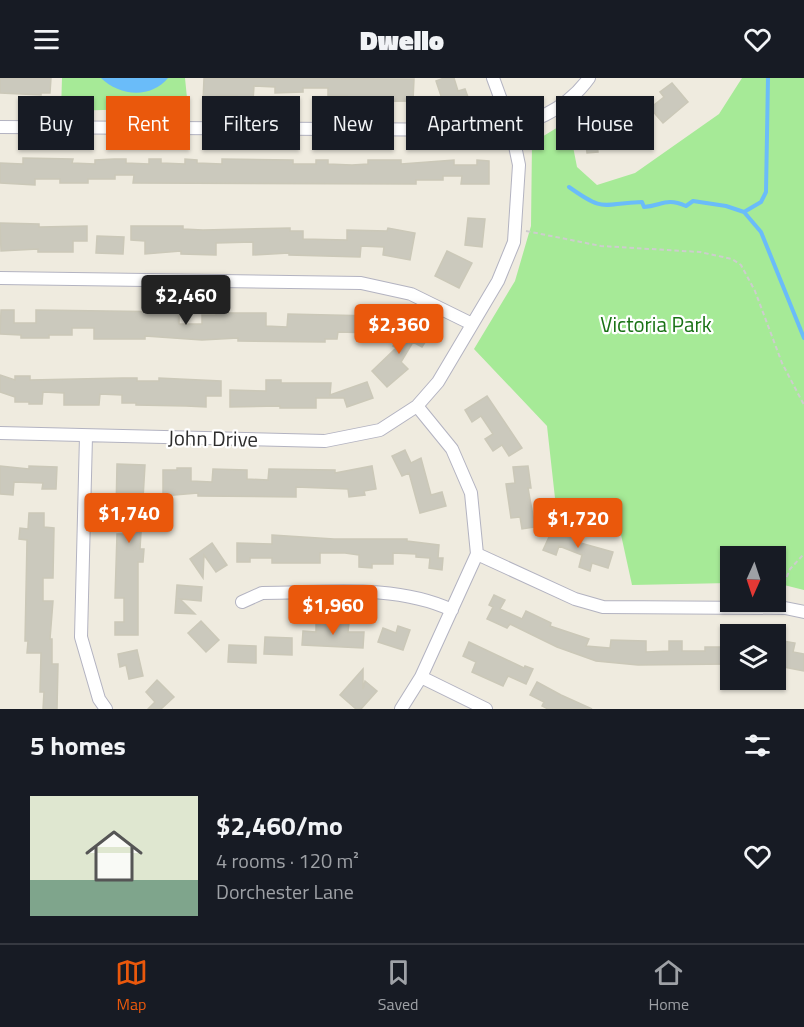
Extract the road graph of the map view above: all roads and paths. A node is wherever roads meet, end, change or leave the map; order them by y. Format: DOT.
graph roads {
  1 [pos="493,78"];
  2 [pos="589,78"];
  3 [pos="500,96"];
  4 [pos="544,116"];
  5 [pos="0,127"];
  6 [pos="406,129"];
  7 [pos="516,150"];
  8 [pos="517,229"];
  9 [pos="0,278"];
  10 [pos="472,324"];
  11 [pos="804,405"];
  12 [pos="417,406"];
  13 [pos="0,433"];
  14 [pos="86,436"];
  15 [pos="477,554"];
  16 [pos="804,554"];
  17 [pos="786,579"];
  18 [pos="242,602"];
  19 [pos="452,610"];
  20 [pos="804,612"];
  21 [pos="421,676"];
  22 [pos="106,709"];
  23 [pos="401,709"];
  24 [pos="486,709"];
  1 -- 3 [label="street, John Drive"];
  2 -- 4 [label="street"];
  5 -- 6 [label="street"];
  7 -- 8 [label="street, John Drive"];
  8 -- 10 [label="street, John Drive"];
  8 -- 11 [label="path"];
  9 -- 10 [label="street"];
  10 -- 12 [label="street, John Drive"];
  12 -- 14 [label="street, John Drive"];
  12 -- 15 [label="street"];
  13 -- 14 [label="street, John Drive"];
  14 -- 22 [label="street"];
  15 -- 19 [label="street"];
  15 -- 20 [label="street"];
  16 -- 17 [label="path"];
  18 -- 19 [label="street"];
  19 -- 21 [label="street"];
  21 -- 23 [label="street"];
  21 -- 24 [label="street"];
}
